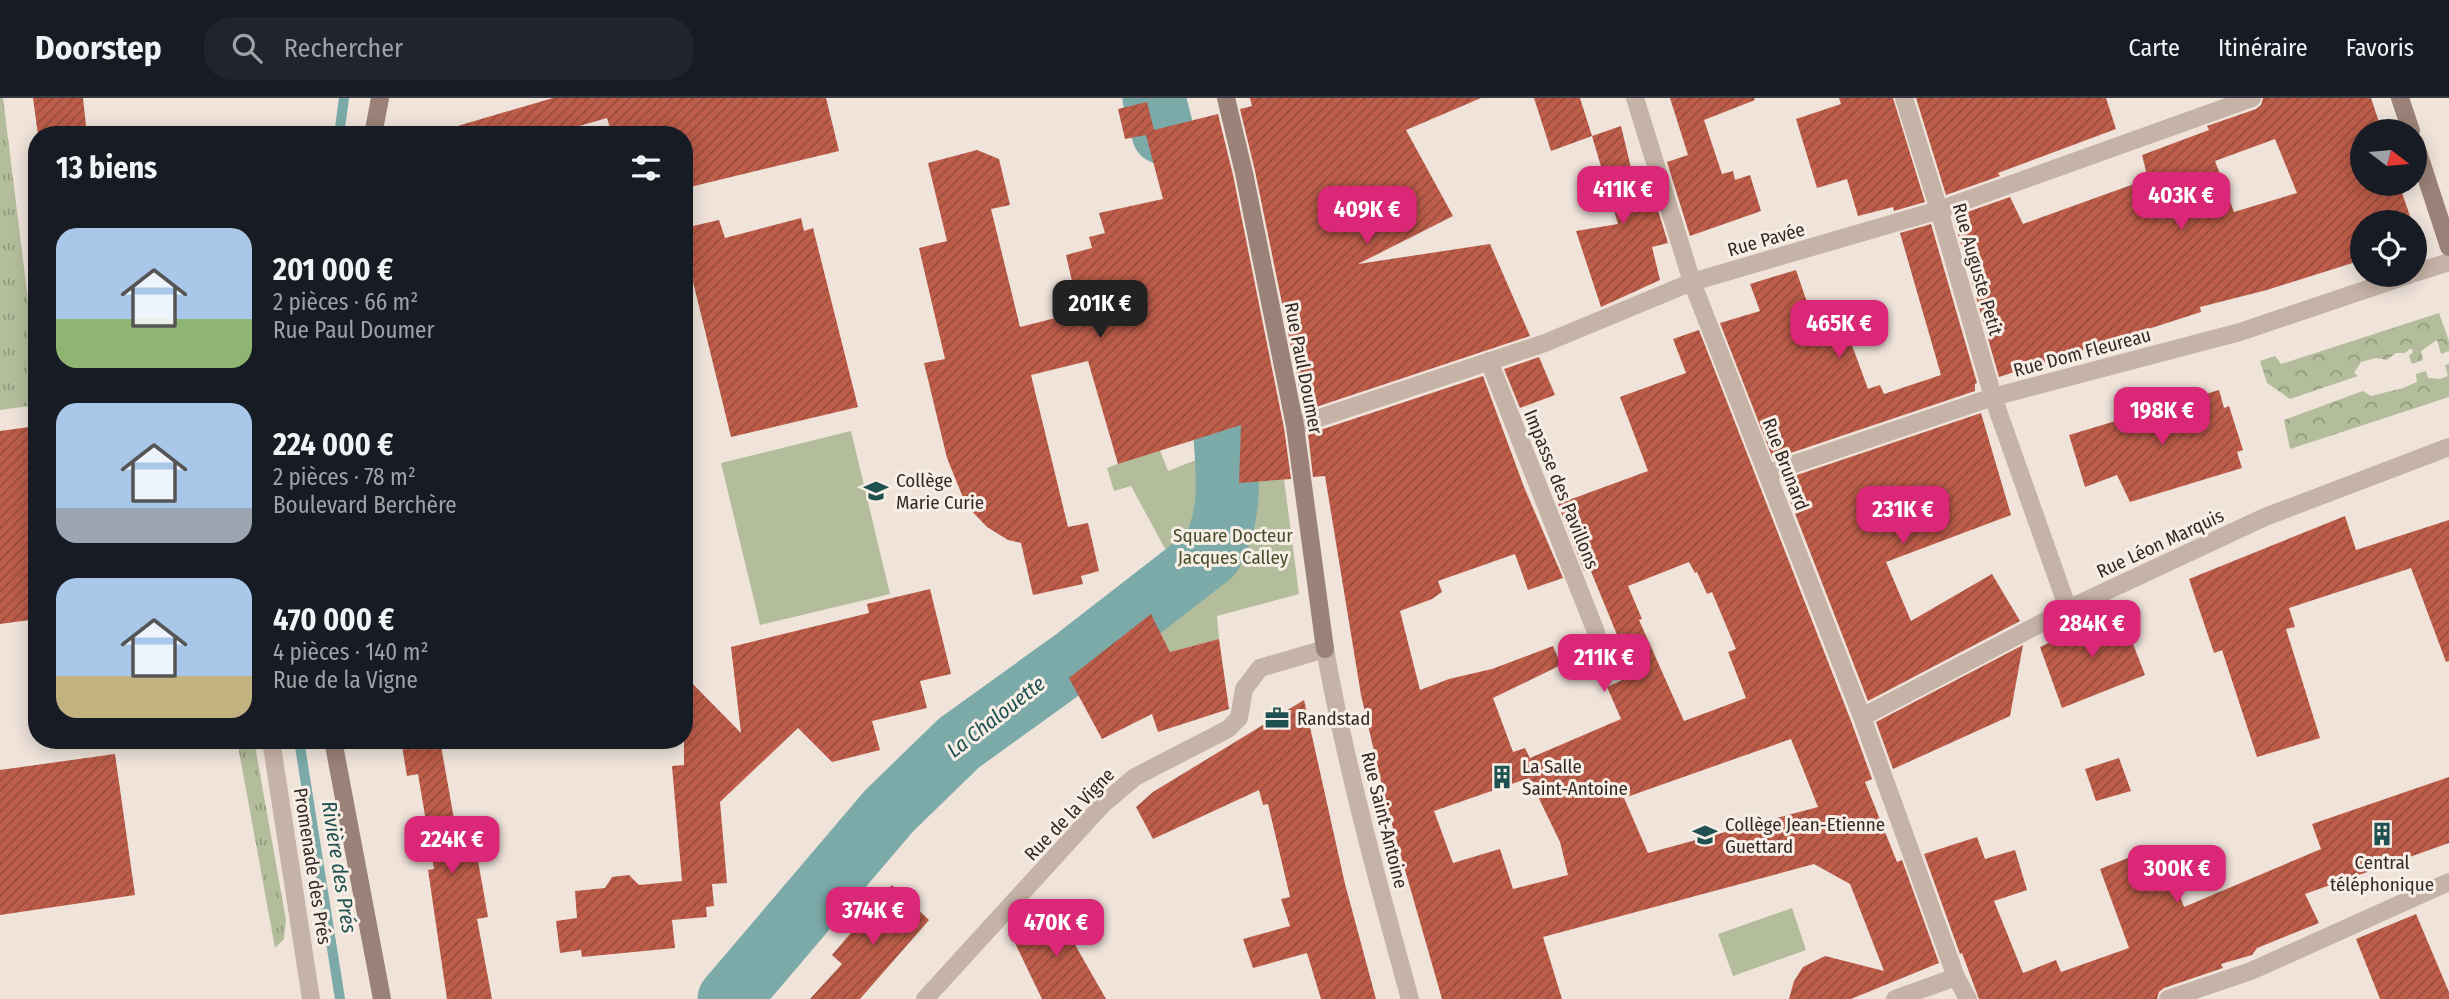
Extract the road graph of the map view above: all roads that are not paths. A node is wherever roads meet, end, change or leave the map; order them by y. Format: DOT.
graph roads {
  1 [pos="380,98"];
  2 [pos="1226,98"];
  3 [pos="1635,98"];
  4 [pos="1903,98"];
  5 [pos="2252,98"];
  6 [pos="2400,98"];
  7 [pos="2407,119"];
  8 [pos="375,126"];
  9 [pos="2427,180"];
  10 [pos="1939,210"];
  11 [pos="2449,247"];
  12 [pos="2449,262"];
  13 [pos="2427,268"];
  14 [pos="1692,282"];
  15 [pos="2373,287"];
  16 [pos="1489,361"];
  17 [pos="1993,397"];
  18 [pos="1295,426"];
  19 [pos="2449,447"];
  20 [pos="1768,472"];
  21 [pos="2068,609"];
  22 [pos="1596,632"];
  23 [pos="1325,649"];
  24 [pos="1862,717"];
  25 [pos="272,749"];
  26 [pos="336,749"];
  27 [pos="2449,882"];
  28 [pos="1956,976"];
  29 [pos="311,999"];
  30 [pos="382,999"];
  31 [pos="925,999"];
  32 [pos="1410,999"];
  33 [pos="1895,999"];
  34 [pos="1968,999"];
  35 [pos="2168,999"];
  1 -- 8 [label="street"];
  2 -- 18 [label="street, Rue Paul Doumer"];
  3 -- 14 [label="street, Rue Brunard"];
  4 -- 10 [label="street, Rue Auguste Petit"];
  5 -- 10 [label="street, Rue Pavée"];
  6 -- 7 [label="street"];
  9 -- 11 [label="street"];
  10 -- 14 [label="street, Rue Pavée"];
  10 -- 17 [label="street, Rue Auguste Petit"];
  12 -- 13 [label="street"];
  14 -- 16 [label="street, Rue Pavée"];
  14 -- 20 [label="street, Rue Brunard"];
  15 -- 17 [label="street, Rue Dom Fleureau"];
  16 -- 18 [label="street, Rue Pavée"];
  16 -- 22 [label="street, Impasse des Pavillons"];
  17 -- 20 [label="street, Rue Dom Fleureau"];
  17 -- 21 [label="street, Rue Auguste Petit"];
  18 -- 23 [label="street, Rue Paul Doumer"];
  19 -- 21 [label="street, Rue Léon Marquis"];
  20 -- 24 [label="street, Rue Brunard"];
  21 -- 24 [label="street, Rue Léon Marquis"];
  23 -- 31 [label="street, Rue de la Vigne"];
  23 -- 32 [label="street, Rue Saint-Antoine"];
  24 -- 28 [label="street, Rue Brunard"];
  25 -- 29 [label="street, Promenade des Prés"];
  26 -- 30 [label="street"];
  27 -- 35 [label="street"];
  28 -- 33 [label="street"];
  28 -- 34 [label="street, Rue Brunard"];
}
